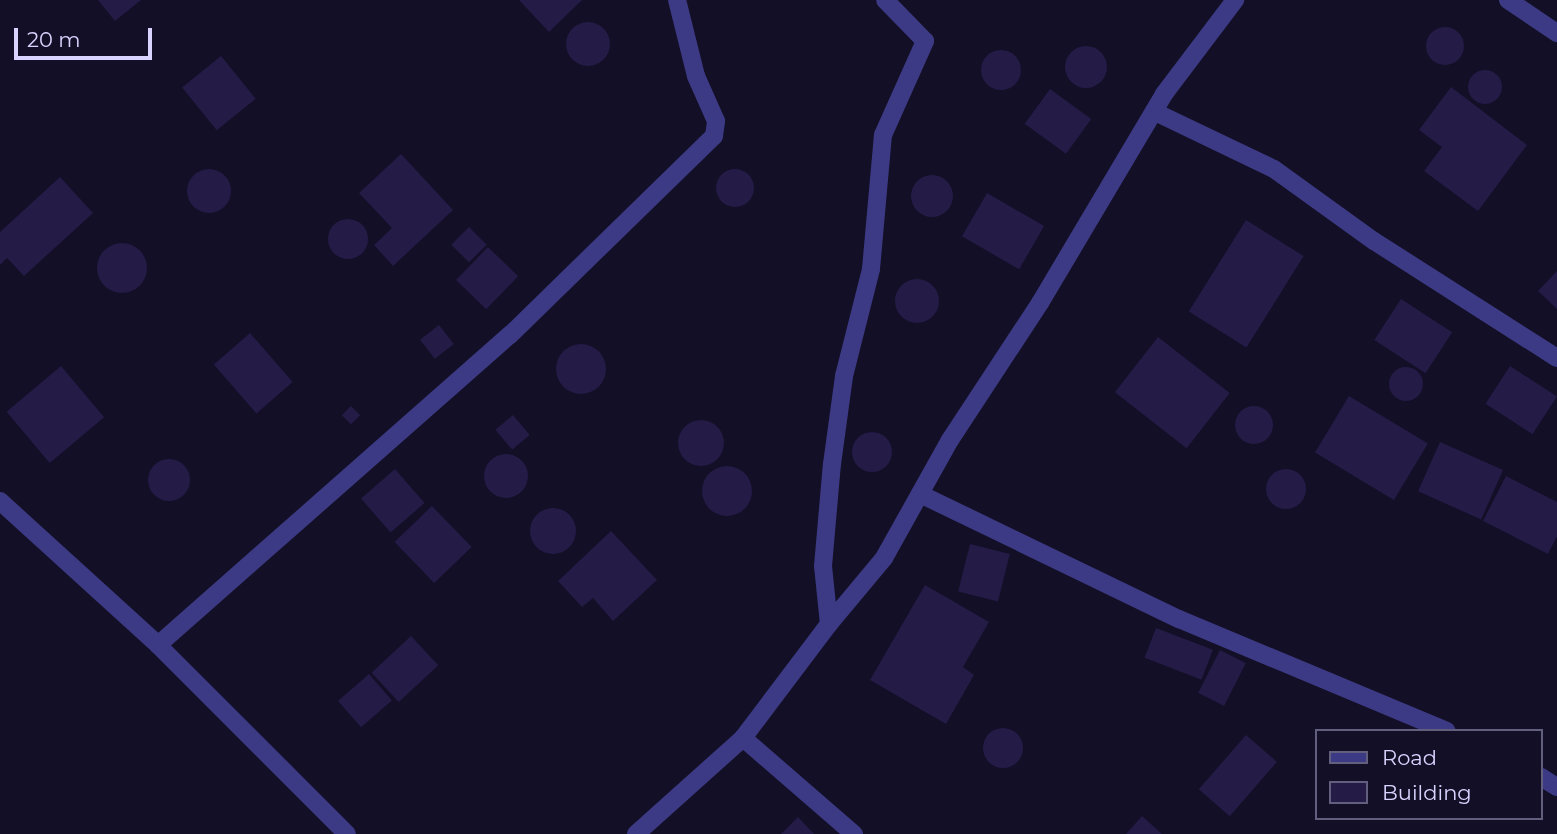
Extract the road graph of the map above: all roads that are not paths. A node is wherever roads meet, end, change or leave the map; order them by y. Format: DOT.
graph roads {
  1 [pos="677,0"];
  2 [pos="885,0"];
  3 [pos="1235,0"];
  4 [pos="1508,0"];
  5 [pos="1557,33"];
  6 [pos="1155,111"];
  7 [pos="1557,358"];
  8 [pos="920,494"];
  9 [pos="0,501"];
  10 [pos="829,624"];
  11 [pos="158,645"];
  12 [pos="1442,729"];
  13 [pos="743,738"];
  14 [pos="347,834"];
  15 [pos="636,834"];
  16 [pos="854,834"];
  1 -- 11 [label="street"];
  2 -- 10 [label="street"];
  3 -- 6 [label="street"];
  4 -- 5 [label="street"];
  6 -- 7 [label="street"];
  6 -- 8 [label="street"];
  8 -- 10 [label="street"];
  8 -- 12 [label="street"];
  9 -- 11 [label="street"];
  10 -- 13 [label="street"];
  11 -- 14 [label="street"];
  13 -- 15 [label="street"];
  13 -- 16 [label="street"];
}
